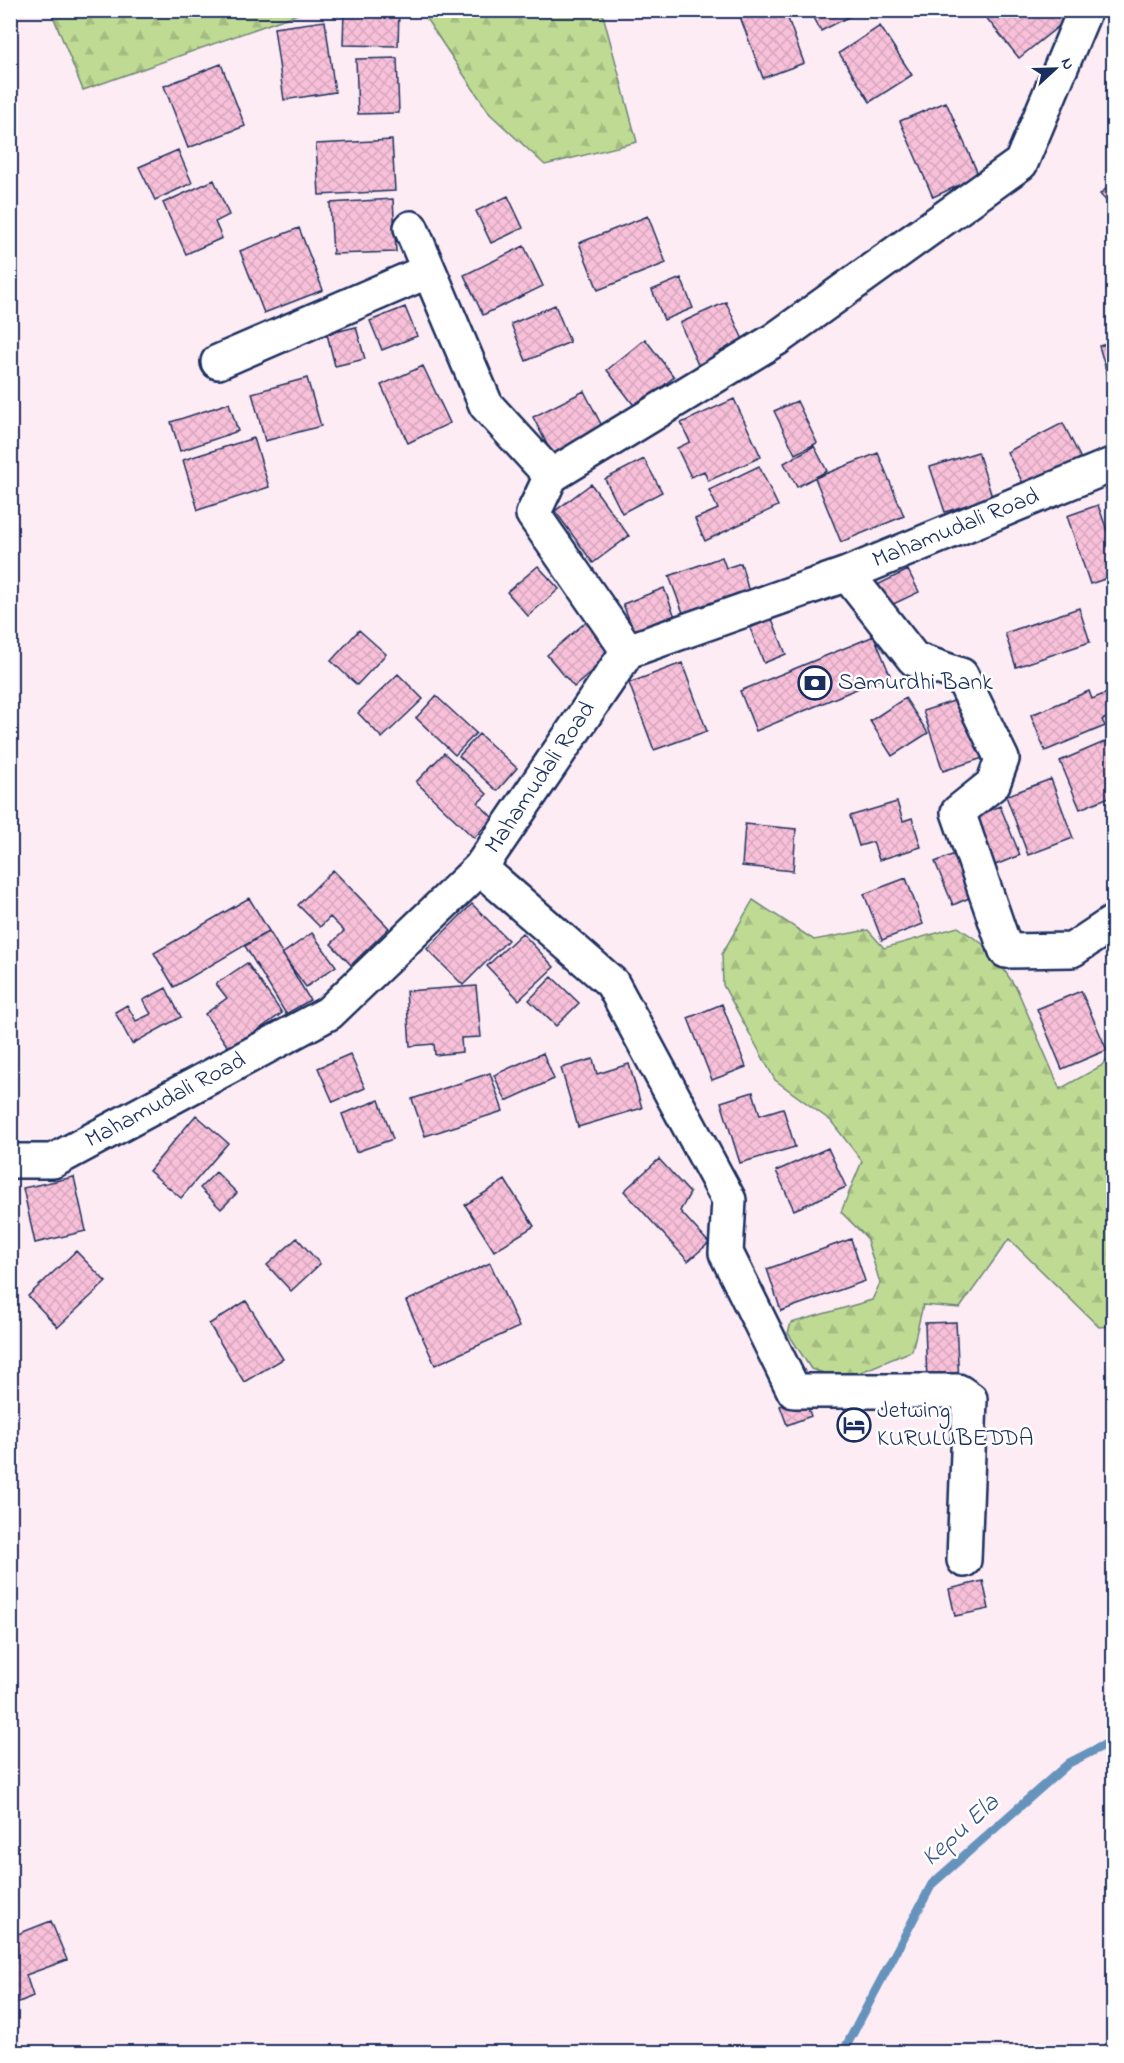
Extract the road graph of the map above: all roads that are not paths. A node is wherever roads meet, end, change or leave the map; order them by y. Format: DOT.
graph roads {
  1 [pos="1085,10"];
  2 [pos="411,228"];
  3 [pos="428,271"];
  4 [pos="218,362"];
  5 [pos="1113,464"];
  6 [pos="551,476"];
  7 [pos="847,574"];
  8 [pos="628,651"];
  9 [pos="480,868"];
  10 [pos="1113,922"];
  11 [pos="10,1161"];
  12 [pos="964,1560"];
  1 -- 6 [label="street"];
  2 -- 3 [label="street"];
  3 -- 4 [label="street"];
  3 -- 6 [label="street"];
  5 -- 7 [label="street, Mahamudali Road"];
  6 -- 8 [label="street"];
  7 -- 8 [label="street, Mahamudali Road"];
  7 -- 10 [label="street"];
  8 -- 9 [label="street, Mahamudali Road"];
  9 -- 11 [label="street, Mahamudali Road"];
  9 -- 12 [label="street"];
}
